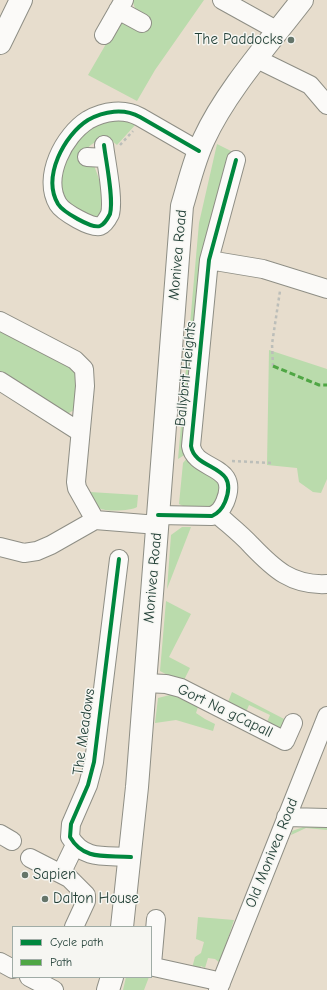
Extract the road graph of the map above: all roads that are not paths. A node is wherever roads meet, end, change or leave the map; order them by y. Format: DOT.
graph roads {
  1 [pos="21,0"];
  2 [pos="222,0"];
  3 [pos="302,0"];
  4 [pos="121,5"];
  5 [pos="142,23"];
  6 [pos="278,31"];
  7 [pos="104,35"];
  8 [pos="0,43"];
  9 [pos="257,59"];
  10 [pos="327,105"];
  11 [pos="198,151"];
  12 [pos="87,157"];
  13 [pos="237,171"];
  14 [pos="209,260"];
  15 [pos="327,289"];
  16 [pos="0,321"];
  17 [pos="0,381"];
  18 [pos="80,432"];
  19 [pos="217,514"];
  20 [pos="95,520"];
  21 [pos="158,520"];
  22 [pos="0,547"];
  23 [pos="119,559"];
  24 [pos="327,584"];
  25 [pos="145,683"];
  26 [pos="327,716"];
  27 [pos="293,723"];
  28 [pos="286,817"];
  29 [pos="327,818"];
  30 [pos="75,845"];
  31 [pos="131,857"];
  32 [pos="30,858"];
  33 [pos="61,874"];
  34 [pos="156,919"];
  35 [pos="74,926"];
  36 [pos="122,926"];
  37 [pos="0,962"];
  38 [pos="12,968"];
  39 [pos="31,978"];
  40 [pos="112,978"];
  41 [pos="194,983"];
  42 [pos="220,987"];
  43 [pos="54,990"];
  44 [pos="108,990"];
  1 -- 8 [label="main road"];
  2 -- 6 [label="street"];
  3 -- 6 [label="main road, Monivea Road"];
  4 -- 5 [label="street"];
  4 -- 7 [label="street"];
  6 -- 9 [label="main road, Monivea Road"];
  9 -- 10 [label="street"];
  9 -- 11 [label="main road, Monivea Road"];
  11 -- 12 [label="street"];
  11 -- 21 [label="main road, Monivea Road"];
  13 -- 14 [label="street, Ballybrit Heights"];
  14 -- 15 [label="street"];
  14 -- 19 [label="street, Ballybrit Heights"];
  16 -- 18 [label="street"];
  17 -- 18 [label="street"];
  18 -- 20 [label="street"];
  19 -- 21 [label="street"];
  19 -- 24 [label="street"];
  20 -- 21 [label="street"];
  20 -- 22 [label="street"];
  21 -- 25 [label="main road, Monivea Road"];
  23 -- 30 [label="street, The Meadows"];
  25 -- 27 [label="street, Gort Na gCapall"];
  25 -- 31 [label="main road, Monivea Road"];
  26 -- 28 [label="street, Old Monivea Road"];
  28 -- 29 [label="street"];
  28 -- 42 [label="street, Old Monivea Road"];
  30 -- 31 [label="street"];
  30 -- 33 [label="street"];
  31 -- 36 [label="main road, Monivea Road"];
  32 -- 33 [label="street"];
  33 -- 35 [label="street"];
  34 -- 41 [label="street"];
  37 -- 38 [label="street"];
  39 -- 43 [label="street"];
  40 -- 44 [label="main road"];
  41 -- 42 [label="street"];
}
